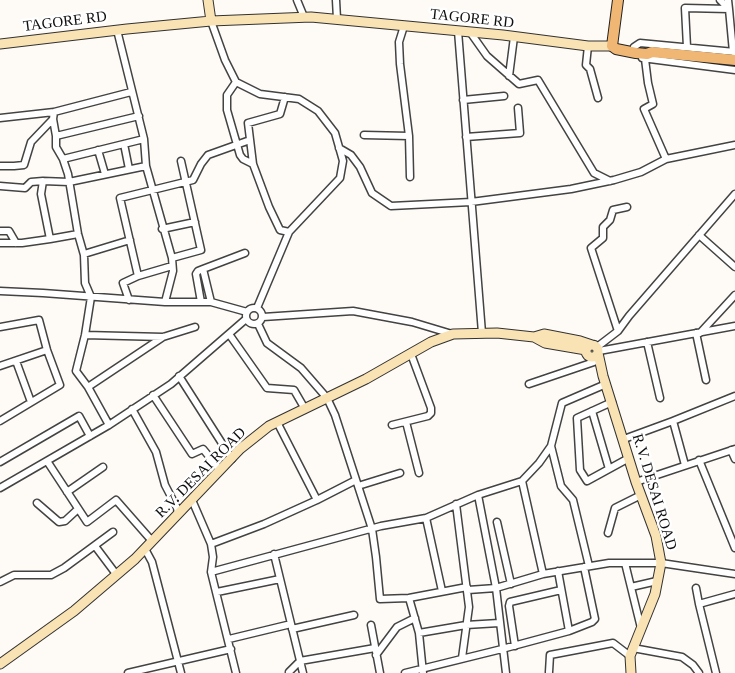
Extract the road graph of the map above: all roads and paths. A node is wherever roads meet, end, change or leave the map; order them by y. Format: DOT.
graph roads {
  1 [pos="208,0"];
  2 [pos="297,0"];
  3 [pos="336,0"];
  4 [pos="618,0"];
  5 [pos="720,0"];
  6 [pos="730,4"];
  7 [pos="304,17"];
  8 [pos="337,19"];
  9 [pos="211,21"];
  10 [pos="404,26"];
  11 [pos="117,30"];
  12 [pos="458,31"];
  13 [pos="470,32"];
  14 [pos="514,36"];
  15 [pos="0,44"];
  16 [pos="588,46"];
  17 [pos="612,46"];
  18 [pos="687,47"];
  19 [pos="642,52"];
  20 [pos="734,54"];
  21 [pos="732,70"];
  22 [pos="509,76"];
  23 [pos="735,76"];
  24 [pos="236,82"];
  25 [pos="131,92"];
  26 [pos="504,96"];
  27 [pos="285,97"];
  28 [pos="598,98"];
  29 [pos="464,100"];
  30 [pos="518,108"];
  31 [pos="54,116"];
  32 [pos="139,116"];
  33 [pos="0,118"];
  34 [pos="364,135"];
  35 [pos="56,136"];
  36 [pos="409,136"];
  37 [pos="466,137"];
  38 [pos="144,139"];
  39 [pos="250,140"];
  40 [pos="124,144"];
  41 [pos="237,145"];
  42 [pos="735,145"];
  43 [pos="339,148"];
  44 [pos="98,150"];
  45 [pos="63,159"];
  46 [pos="666,159"];
  47 [pos="181,161"];
  48 [pos="253,164"];
  49 [pos="0,166"];
  50 [pos="146,166"];
  51 [pos="129,169"];
  52 [pos="105,174"];
  53 [pos="410,177"];
  54 [pos="610,181"];
  55 [pos="43,182"];
  56 [pos="69,182"];
  57 [pos="186,183"];
  58 [pos="0,186"];
  59 [pos="152,190"];
  60 [pos="735,194"];
  61 [pos="472,202"];
  62 [pos="626,207"];
  63 [pos="195,222"];
  64 [pos="162,229"];
  65 [pos="0,231"];
  66 [pos="289,232"];
  67 [pos="78,234"];
  68 [pos="699,235"];
  69 [pos="50,239"];
  70 [pos="130,240"];
  71 [pos="0,243"];
  72 [pos="16,243"];
  73 [pos="245,253"];
  74 [pos="84,254"];
  75 [pos="172,258"];
  76 [pos="172,266"];
  77 [pos="735,267"];
  78 [pos="203,269"];
  79 [pos="138,276"];
  80 [pos="0,291"];
  81 [pos="735,295"];
  82 [pos="91,297"];
  83 [pos="129,300"];
  84 [pos="166,302"];
  85 [pos="201,302"];
  86 [pos="211,302"];
  87 [pos="257,308"];
  88 [pos="247,316"];
  89 [pos="263,317"];
  90 [pos="258,324"];
  91 [pos="735,326"];
  92 [pos="0,327"];
  93 [pos="195,327"];
  94 [pos="618,331"];
  95 [pos="482,333"];
  96 [pos="698,333"];
  97 [pos="229,334"];
  98 [pos="453,334"];
  99 [pos="85,335"];
  100 [pos="163,337"];
  101 [pos="646,342"];
  102 [pos="47,350"];
  103 [pos="594,352"];
  104 [pos="411,354"];
  105 [pos="16,361"];
  106 [pos="0,366"];
  107 [pos="179,376"];
  108 [pos="605,380"];
  109 [pos="706,380"];
  110 [pos="529,384"];
  111 [pos="88,388"];
  112 [pos="153,395"];
  113 [pos="735,396"];
  114 [pos="327,398"];
  115 [pos="660,398"];
  116 [pos="32,402"];
  117 [pos="612,402"];
  118 [pos="132,409"];
  119 [pos="305,409"];
  120 [pos="592,411"];
  121 [pos="0,420"];
  122 [pos="673,421"];
  123 [pos="277,422"];
  124 [pos="406,422"];
  125 [pos="110,425"];
  126 [pos="392,425"];
  127 [pos="90,436"];
  128 [pos="624,439"];
  129 [pos="550,446"];
  130 [pos="733,449"];
  131 [pos="629,458"];
  132 [pos="232,459"];
  133 [pos="735,459"];
  134 [pos="699,460"];
  135 [pos="47,461"];
  136 [pos="0,462"];
  137 [pos="684,465"];
  138 [pos="103,467"];
  139 [pos="609,469"];
  140 [pos="220,470"];
  141 [pos="400,473"];
  142 [pos="419,473"];
  143 [pos="522,481"];
  144 [pos="636,482"];
  145 [pos="357,483"];
  146 [pos="0,486"];
  147 [pos="67,492"];
  148 [pos="478,495"];
  149 [pos="641,495"];
  150 [pos="192,500"];
  151 [pos="317,500"];
  152 [pos="37,503"];
  153 [pos="456,504"];
  154 [pos="78,509"];
  155 [pos="178,514"];
  156 [pos="426,518"];
  157 [pos="497,522"];
  158 [pos="372,529"];
  159 [pos="113,532"];
  160 [pos="608,533"];
  161 [pos="152,541"];
  162 [pos="211,544"];
  163 [pos="94,546"];
  164 [pos="735,548"];
  165 [pos="145,549"];
  166 [pos="274,554"];
  167 [pos="625,563"];
  168 [pos="660,564"];
  169 [pos="586,566"];
  170 [pos="558,571"];
  171 [pos="211,572"];
  172 [pos="116,574"];
  173 [pos="543,574"];
  174 [pos="735,574"];
  175 [pos="280,579"];
  176 [pos="657,581"];
  177 [pos="0,582"];
  178 [pos="510,584"];
  179 [pos="631,587"];
  180 [pos="496,588"];
  181 [pos="696,588"];
  182 [pos="468,589"];
  183 [pos="561,590"];
  184 [pos="442,591"];
  185 [pos="217,592"];
  186 [pos="735,594"];
  187 [pos="409,598"];
  188 [pos="699,604"];
  189 [pos="354,615"];
  190 [pos="415,618"];
  191 [pos="499,623"];
  192 [pos="371,625"];
  193 [pos="466,625"];
  194 [pos="292,627"];
  195 [pos="641,628"];
  196 [pos="569,631"];
  197 [pos="419,632"];
  198 [pos="229,639"];
  199 [pos="515,646"];
  200 [pos="231,649"];
  201 [pos="502,650"];
  202 [pos="376,651"];
  203 [pos="631,652"];
  204 [pos="462,658"];
  205 [pos="178,661"];
  206 [pos="300,661"];
  207 [pos="0,664"];
  208 [pos="423,671"];
  209 [pos="289,672"];
  210 [pos="549,672"];
  211 [pos="128,673"];
  212 [pos="181,673"];
  213 [pos="236,673"];
  214 [pos="303,673"];
  215 [pos="380,673"];
  216 [pos="405,673"];
  217 [pos="506,673"];
  218 [pos="631,673"];
  219 [pos="699,673"];
  220 [pos="716,673"];
  1 -- 9 [label="street"];
  2 -- 7 [label="street"];
  3 -- 8 [label="street"];
  4 -- 17 [label="main road"];
  5 -- 6 [label="street"];
  6 -- 18 [label="street"];
  6 -- 20 [label="street"];
  7 -- 8 [label="street, TAGORE RD"];
  7 -- 9 [label="street, TAGORE RD"];
  8 -- 10 [label="street, TAGORE RD"];
  9 -- 11 [label="street, TAGORE RD"];
  9 -- 24 [label="street"];
  10 -- 12 [label="street, TAGORE RD"];
  10 -- 36 [label="street"];
  11 -- 15 [label="street, TAGORE RD"];
  11 -- 25 [label="street"];
  12 -- 13 [label="street, TAGORE RD"];
  12 -- 29 [label="street"];
  13 -- 14 [label="street, TAGORE RD"];
  13 -- 22 [label="street"];
  14 -- 16 [label="street, TAGORE RD"];
  14 -- 22 [label="street"];
  16 -- 17 [label="street, TAGORE RD"];
  16 -- 28 [label="street"];
  17 -- 19 [label="main road"];
  18 -- 19 [label="street"];
  18 -- 20 [label="street"];
  19 -- 20 [label="main road"];
  19 -- 21 [label="street"];
  19 -- 46 [label="street"];
  21 -- 23 [label="street"];
  22 -- 54 [label="street"];
  24 -- 27 [label="street"];
  24 -- 41 [label="street"];
  25 -- 31 [label="street"];
  25 -- 32 [label="street"];
  26 -- 29 [label="street"];
  27 -- 39 [label="street"];
  27 -- 43 [label="street"];
  29 -- 37 [label="street"];
  30 -- 37 [label="street"];
  31 -- 33 [label="street"];
  31 -- 35 [label="street"];
  31 -- 49 [label="street"];
  32 -- 35 [label="street"];
  32 -- 38 [label="street"];
  34 -- 36 [label="street"];
  35 -- 45 [label="street"];
  36 -- 53 [label="street"];
  37 -- 61 [label="street"];
  38 -- 40 [label="street"];
  38 -- 50 [label="street"];
  39 -- 41 [label="street"];
  39 -- 48 [label="street"];
  40 -- 44 [label="street"];
  40 -- 51 [label="street"];
  41 -- 48 [label="street"];
  41 -- 57 [label="street"];
  42 -- 46 [label="street"];
  43 -- 61 [label="street"];
  43 -- 66 [label="street"];
  44 -- 45 [label="street"];
  44 -- 52 [label="street"];
  45 -- 56 [label="street"];
  46 -- 54 [label="street"];
  47 -- 57 [label="street"];
  48 -- 66 [label="street"];
  50 -- 51 [label="street"];
  50 -- 59 [label="street"];
  51 -- 52 [label="street"];
  52 -- 56 [label="street"];
  54 -- 61 [label="street"];
  55 -- 56 [label="street"];
  55 -- 58 [label="street"];
  55 -- 69 [label="street"];
  56 -- 67 [label="street"];
  57 -- 59 [label="street"];
  57 -- 63 [label="street"];
  59 -- 64 [label="street"];
  59 -- 70 [label="street"];
  60 -- 68 [label="street"];
  61 -- 95 [label="street"];
  62 -- 94 [label="street"];
  63 -- 64 [label="street"];
  63 -- 75 [label="street"];
  64 -- 75 [label="street"];
  65 -- 72 [label="street"];
  66 -- 87 [label="street"];
  67 -- 69 [label="street"];
  67 -- 74 [label="street"];
  68 -- 77 [label="street"];
  68 -- 94 [label="street"];
  69 -- 72 [label="street"];
  70 -- 74 [label="street"];
  70 -- 79 [label="street"];
  71 -- 72 [label="street"];
  73 -- 78 [label="street"];
  74 -- 82 [label="street"];
  75 -- 76 [label="street"];
  76 -- 79 [label="street"];
  76 -- 84 [label="street"];
  78 -- 85 [label="street"];
  78 -- 86 [label="street"];
  79 -- 83 [label="street"];
  80 -- 82 [label="street"];
  81 -- 96 [label="street"];
  82 -- 83 [label="street"];
  82 -- 99 [label="street"];
  83 -- 84 [label="street"];
  84 -- 85 [label="street"];
  85 -- 86 [label="street"];
  86 -- 88 [label="street"];
  87 -- 88 [label="street"];
  87 -- 89 [label="street"];
  88 -- 90 [label="street"];
  88 -- 97 [label="street"];
  89 -- 90 [label="street"];
  89 -- 98 [label="street"];
  90 -- 114 [label="street"];
  91 -- 96 [label="street"];
  92 -- 102 [label="street"];
  93 -- 100 [label="street"];
  94 -- 103 [label="street"];
  95 -- 98 [label="street, R.V. DESAI ROAD"];
  95 -- 103 [label="street, R.V. DESAI ROAD"];
  96 -- 101 [label="street"];
  96 -- 109 [label="street"];
  97 -- 107 [label="street"];
  97 -- 119 [label="street"];
  98 -- 104 [label="street, R.V. DESAI ROAD"];
  99 -- 100 [label="street"];
  99 -- 111 [label="street"];
  100 -- 111 [label="street"];
  101 -- 103 [label="street"];
  101 -- 115 [label="street"];
  102 -- 105 [label="street"];
  102 -- 116 [label="street"];
  103 -- 108 [label="street, R.V. DESAI ROAD"];
  103 -- 110 [label="street"];
  104 -- 114 [label="street, R.V. DESAI ROAD"];
  104 -- 124 [label="street"];
  105 -- 106 [label="street"];
  105 -- 116 [label="street"];
  107 -- 112 [label="street"];
  107 -- 132 [label="street"];
  108 -- 117 [label="street, R.V. DESAI ROAD"];
  108 -- 129 [label="street"];
  111 -- 125 [label="street"];
  112 -- 118 [label="street"];
  112 -- 140 [label="street"];
  113 -- 122 [label="street"];
  114 -- 119 [label="street, R.V. DESAI ROAD"];
  114 -- 145 [label="street"];
  116 -- 121 [label="street"];
  117 -- 120 [label="street"];
  117 -- 128 [label="street, R.V. DESAI ROAD"];
  118 -- 125 [label="street"];
  118 -- 155 [label="street"];
  119 -- 123 [label="street, R.V. DESAI ROAD"];
  120 -- 139 [label="street"];
  120 -- 139 [label="street"];
  122 -- 128 [label="street"];
  122 -- 137 [label="street"];
  123 -- 132 [label="street, R.V. DESAI ROAD"];
  123 -- 151 [label="street"];
  124 -- 126 [label="street"];
  124 -- 142 [label="street"];
  125 -- 127 [label="street"];
  127 -- 135 [label="street"];
  127 -- 136 [label="street"];
  128 -- 131 [label="street, R.V. DESAI ROAD"];
  129 -- 143 [label="street"];
  129 -- 169 [label="street"];
  130 -- 133 [label="street"];
  130 -- 134 [label="street"];
  131 -- 139 [label="street"];
  131 -- 144 [label="street, R.V. DESAI ROAD"];
  132 -- 140 [label="street, R.V. DESAI ROAD"];
  134 -- 137 [label="street"];
  134 -- 164 [label="street"];
  135 -- 146 [label="street"];
  135 -- 147 [label="street"];
  137 -- 144 [label="street"];
  138 -- 147 [label="street"];
  140 -- 150 [label="street, R.V. DESAI ROAD"];
  141 -- 145 [label="street"];
  143 -- 148 [label="street"];
  143 -- 173 [label="street"];
  144 -- 149 [label="street, R.V. DESAI ROAD"];
  145 -- 151 [label="street"];
  145 -- 158 [label="street"];
  147 -- 154 [label="street"];
  148 -- 153 [label="street"];
  148 -- 180 [label="street"];
  149 -- 160 [label="street"];
  149 -- 168 [label="street, R.V. DESAI ROAD"];
  150 -- 155 [label="street, R.V. DESAI ROAD"];
  150 -- 162 [label="street"];
  151 -- 162 [label="street"];
  152 -- 154 [label="street"];
  153 -- 156 [label="street"];
  153 -- 182 [label="street"];
  154 -- 161 [label="street"];
  155 -- 161 [label="street, R.V. DESAI ROAD"];
  156 -- 158 [label="street"];
  156 -- 184 [label="street"];
  157 -- 178 [label="street"];
  158 -- 166 [label="street"];
  158 -- 187 [label="street"];
  159 -- 163 [label="street"];
  161 -- 165 [label="street, R.V. DESAI ROAD"];
  162 -- 171 [label="street"];
  163 -- 172 [label="street"];
  163 -- 177 [label="street"];
  165 -- 172 [label="street, R.V. DESAI ROAD"];
  165 -- 205 [label="street"];
  166 -- 171 [label="street"];
  166 -- 175 [label="street"];
  167 -- 168 [label="street"];
  167 -- 169 [label="street"];
  167 -- 179 [label="street"];
  168 -- 174 [label="street"];
  168 -- 176 [label="street, R.V. DESAI ROAD"];
  169 -- 170 [label="street"];
  169 -- 196 [label="street"];
  170 -- 173 [label="street"];
  170 -- 183 [label="street"];
  171 -- 185 [label="street"];
  172 -- 207 [label="street, R.V. DESAI ROAD"];
  173 -- 178 [label="street"];
  175 -- 185 [label="street"];
  175 -- 194 [label="street"];
  176 -- 179 [label="street"];
  176 -- 195 [label="street, R.V. DESAI ROAD"];
  178 -- 180 [label="street"];
  179 -- 195 [label="street"];
  180 -- 182 [label="street"];
  180 -- 191 [label="street"];
  181 -- 188 [label="street"];
  182 -- 184 [label="street"];
  182 -- 193 [label="street"];
  183 -- 196 [label="street"];
  183 -- 199 [label="street"];
  184 -- 187 [label="street"];
  185 -- 198 [label="street"];
  186 -- 188 [label="street"];
  187 -- 190 [label="street"];
  188 -- 220 [label="street"];
  189 -- 194 [label="street"];
  190 -- 197 [label="street"];
  190 -- 202 [label="street"];
  191 -- 193 [label="street"];
  191 -- 201 [label="street"];
  192 -- 202 [label="street"];
  193 -- 197 [label="street"];
  193 -- 204 [label="street"];
  194 -- 198 [label="street"];
  194 -- 206 [label="street"];
  195 -- 203 [label="street, R.V. DESAI ROAD"];
  196 -- 199 [label="street"];
  197 -- 208 [label="street"];
  198 -- 200 [label="street"];
  199 -- 201 [label="street"];
  200 -- 205 [label="street"];
  200 -- 213 [label="street"];
  201 -- 204 [label="street"];
  201 -- 217 [label="street"];
  202 -- 206 [label="street"];
  202 -- 215 [label="street"];
  203 -- 210 [label="street"];
  203 -- 218 [label="street, R.V. DESAI ROAD"];
  203 -- 219 [label="street"];
  204 -- 208 [label="street"];
  205 -- 211 [label="street"];
  205 -- 212 [label="street"];
  206 -- 209 [label="street"];
  206 -- 214 [label="street"];
  208 -- 216 [label="street"];
}
